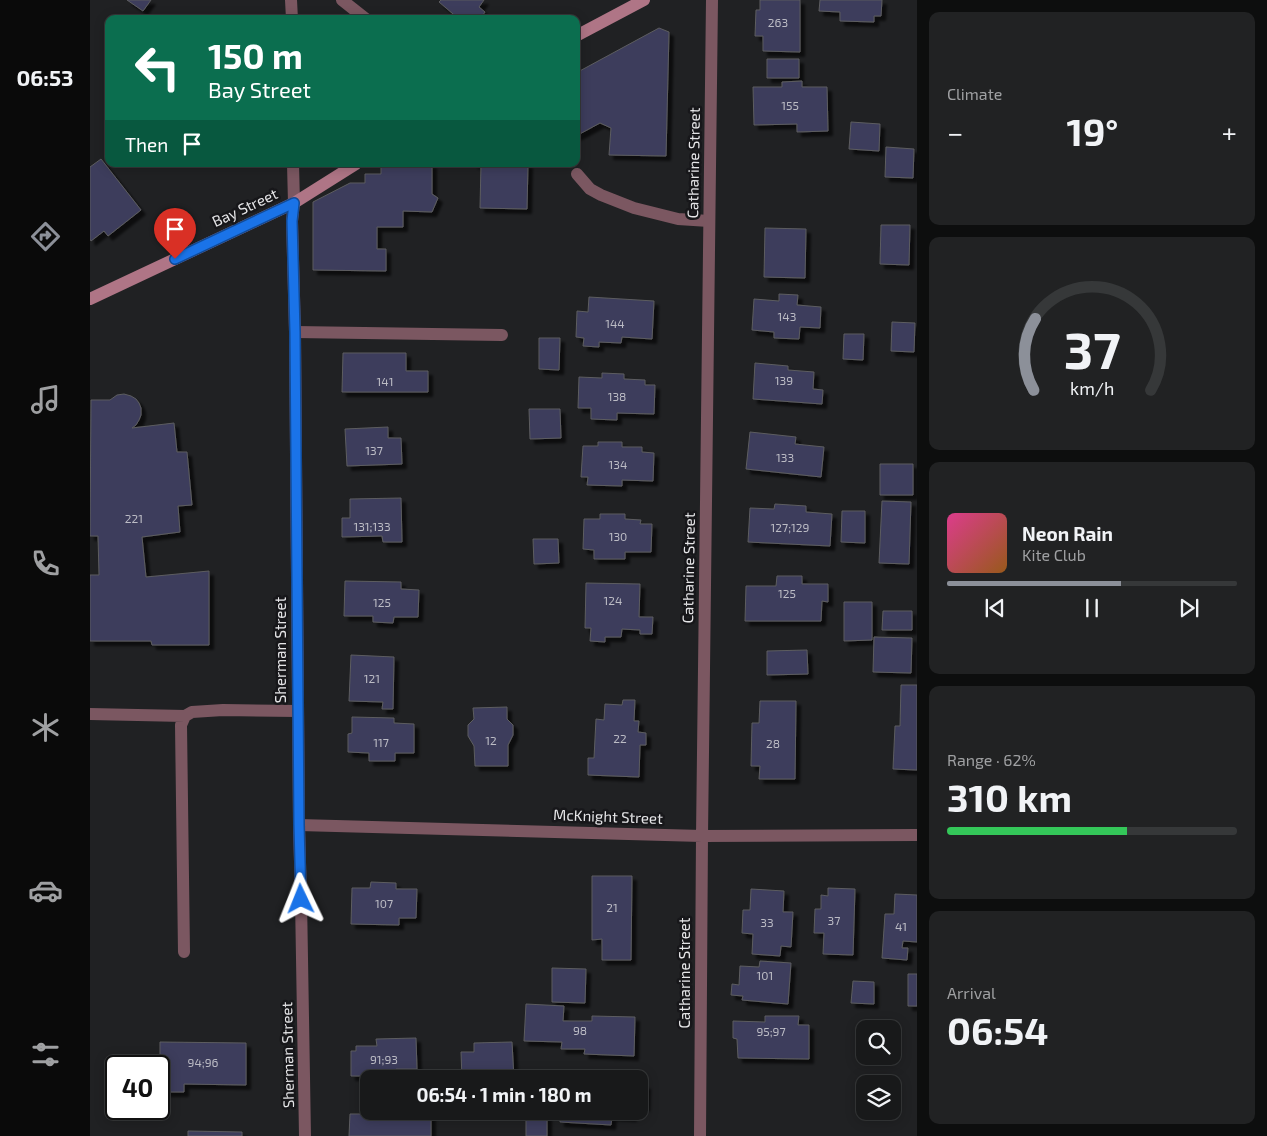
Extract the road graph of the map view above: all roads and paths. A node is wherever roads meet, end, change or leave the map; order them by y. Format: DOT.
graph roads {
  1 [pos="292,0"];
  2 [pos="342,0"];
  3 [pos="644,0"];
  4 [pos="712,0"];
  5 [pos="292,15"];
  6 [pos="361,15"];
  7 [pos="580,34"];
  8 [pos="293,167"];
  9 [pos="351,167"];
  10 [pos="577,174"];
  11 [pos="294,203"];
  12 [pos="709,221"];
  13 [pos="90,299"];
  14 [pos="295,332"];
  15 [pos="502,335"];
  16 [pos="298,711"];
  17 [pos="90,714"];
  18 [pos="185,716"];
  19 [pos="299,825"];
  20 [pos="917,835"];
  21 [pos="702,836"];
  22 [pos="184,952"];
  23 [pos="306,1136"];
  24 [pos="700,1136"];
  1 -- 5 [label="street"];
  2 -- 6 [label="street"];
  3 -- 7 [label="main road"];
  4 -- 12 [label="street, Catharine Street"];
  8 -- 11 [label="street, Sherman Street"];
  9 -- 11 [label="main road, Bay Street"];
  10 -- 12 [label="street"];
  11 -- 13 [label="main road, Bay Street"];
  11 -- 14 [label="street, Sherman Street"];
  12 -- 21 [label="street, Catharine Street"];
  14 -- 15 [label="street"];
  14 -- 16 [label="street, Sherman Street"];
  16 -- 18 [label="street"];
  16 -- 19 [label="street, Sherman Street"];
  17 -- 18 [label="street"];
  18 -- 22 [label="street"];
  19 -- 21 [label="street, McKnight Street"];
  19 -- 23 [label="street, Sherman Street"];
  20 -- 21 [label="street, McKnight Street"];
  21 -- 24 [label="street, Catharine Street"];
}
